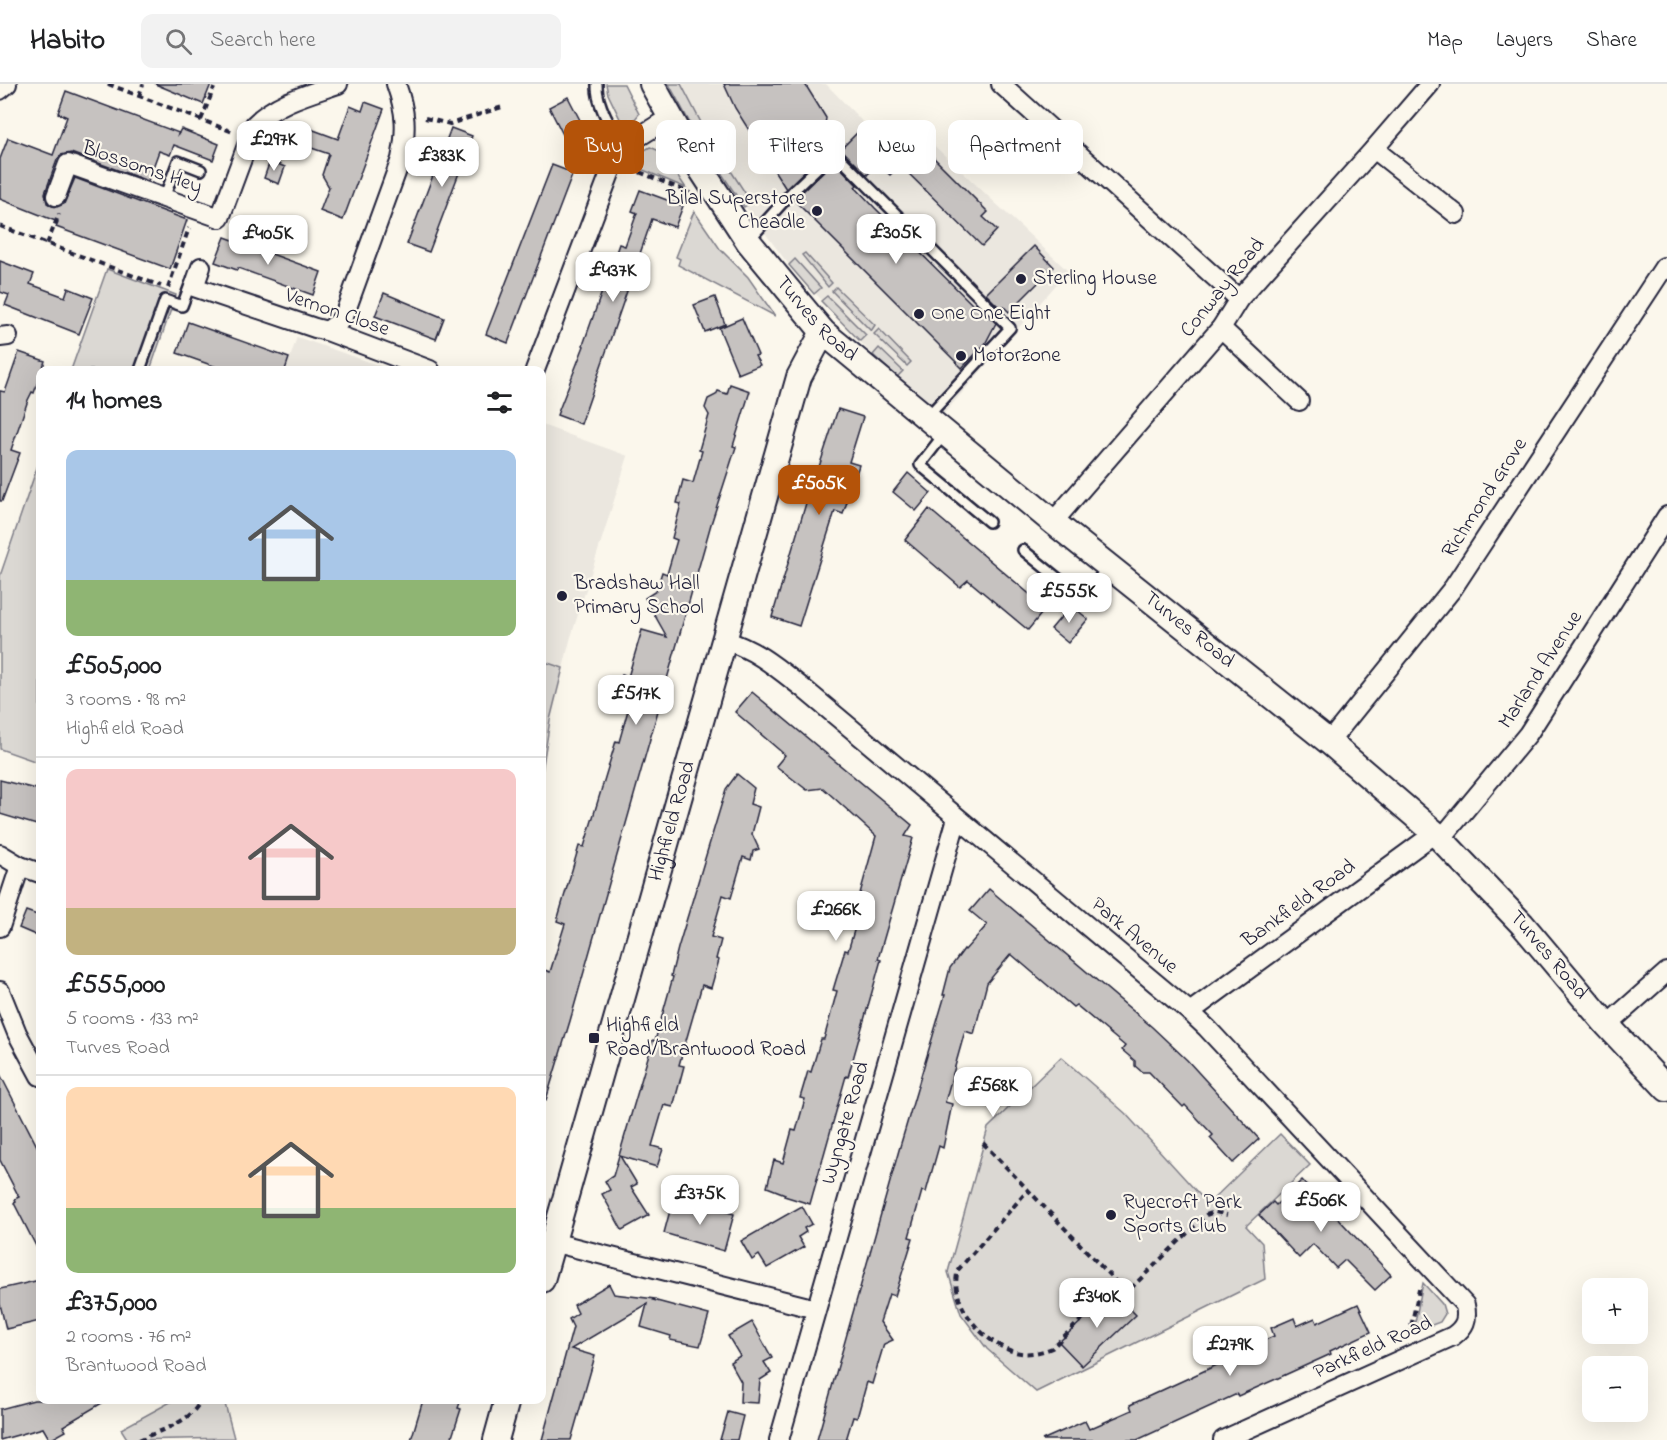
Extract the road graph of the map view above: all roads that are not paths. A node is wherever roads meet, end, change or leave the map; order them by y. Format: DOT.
graph roads {
  1 [pos="7,84"];
  2 [pos="338,84"];
  3 [pos="396,84"];
  4 [pos="597,84"];
  5 [pos="652,84"];
  6 [pos="1001,84"];
  7 [pos="1430,84"];
  8 [pos="0,90"];
  9 [pos="669,118"];
  10 [pos="609,120"];
  11 [pos="644,134"];
  12 [pos="1374,149"];
  13 [pos="201,170"];
  14 [pos="610,174"];
  15 [pos="56,196"];
  16 [pos="164,198"];
  17 [pos="1456,214"];
  18 [pos="747,241"];
  19 [pos="201,267"];
  20 [pos="1665,269"];
  21 [pos="183,286"];
  22 [pos="1239,299"];
  23 [pos="1221,328"];
  24 [pos="327,331"];
  25 [pos="823,332"];
  26 [pos="141,366"];
  27 [pos="419,366"];
  28 [pos="536,366"];
  29 [pos="1299,400"];
  30 [pos="926,417"];
  31 [pos="945,433"];
  32 [pos="1667,516"];
  33 [pos="989,522"];
  34 [pos="1053,522"];
  35 [pos="1023,550"];
  36 [pos="1109,567"];
  37 [pos="724,640"];
  38 [pos="1329,742"];
  39 [pos="957,818"];
  40 [pos="1438,836"];
  41 [pos="0,854"];
  42 [pos="20,866"];
  43 [pos="36,872"];
  44 [pos="0,927"];
  45 [pos="1667,972"];
  46 [pos="0,991"];
  47 [pos="1190,1012"];
  48 [pos="1607,1025"];
  49 [pos="36,1069"];
  50 [pos="1667,1089"];
  51 [pos="552,1242"];
  52 [pos="546,1265"];
  53 [pos="816,1310"];
  54 [pos="1467,1318"];
  55 [pos="506,1404"];
  56 [pos="496,1440"];
  57 [pos="779,1440"];
  58 [pos="1223,1440"];
  1 -- 8 [label="street"];
  2 -- 16 [label="street, Blossoms Hey"];
  3 -- 24 [label="street"];
  4 -- 10 [label="lane"];
  5 -- 9 [label="street, Turves Road"];
  6 -- 22 [label="street"];
  7 -- 12 [label="street, Conway Road"];
  9 -- 11 [label="street"];
  9 -- 18 [label="street, Turves Road"];
  12 -- 17 [label="street"];
  12 -- 22 [label="street, Conway Road"];
  13 -- 16 [label="lane"];
  14 -- 28 [label="street"];
  15 -- 16 [label="street, Blossoms Hey"];
  18 -- 25 [label="street, Turves Road"];
  18 -- 30 [label="lane"];
  19 -- 21 [label="street"];
  20 -- 38 [label="street, Richmond Grove"];
  21 -- 24 [label="street, Vernon Close"];
  21 -- 26 [label="lane"];
  22 -- 23 [label="street, Conway Road"];
  23 -- 29 [label="street"];
  23 -- 34 [label="street, Conway Road"];
  24 -- 27 [label="street, Vernon Close"];
  25 -- 30 [label="street, Turves Road"];
  25 -- 37 [label="street, Highfield Road"];
  30 -- 31 [label="street, Turves Road"];
  31 -- 33 [label="lane"];
  31 -- 34 [label="street, Turves Road"];
  32 -- 40 [label="street, Marland Avenue"];
  34 -- 36 [label="street, Turves Road"];
  35 -- 36 [label="lane"];
  36 -- 38 [label="street, Turves Road"];
  37 -- 39 [label="street, Park Avenue"];
  37 -- 51 [label="street, Highfield Road"];
  38 -- 40 [label="street, Turves Road"];
  39 -- 47 [label="street, Park Avenue"];
  39 -- 53 [label="street, Wyngate Road"];
  40 -- 47 [label="street, Bankfield Road"];
  40 -- 48 [label="street, Turves Road"];
  41 -- 42 [label="street"];
  42 -- 43 [label="street"];
  42 -- 44 [label="street"];
  45 -- 48 [label="street"];
  46 -- 49 [label="street"];
  47 -- 54 [label="street, Park Avenue"];
  48 -- 50 [label="street, Turves Road"];
  51 -- 52 [label="street, Highfield Road"];
  51 -- 53 [label="street"];
  53 -- 57 [label="street, Wyngate Road"];
  54 -- 58 [label="street, Parkfield Road"];
  55 -- 56 [label="street"];
}
